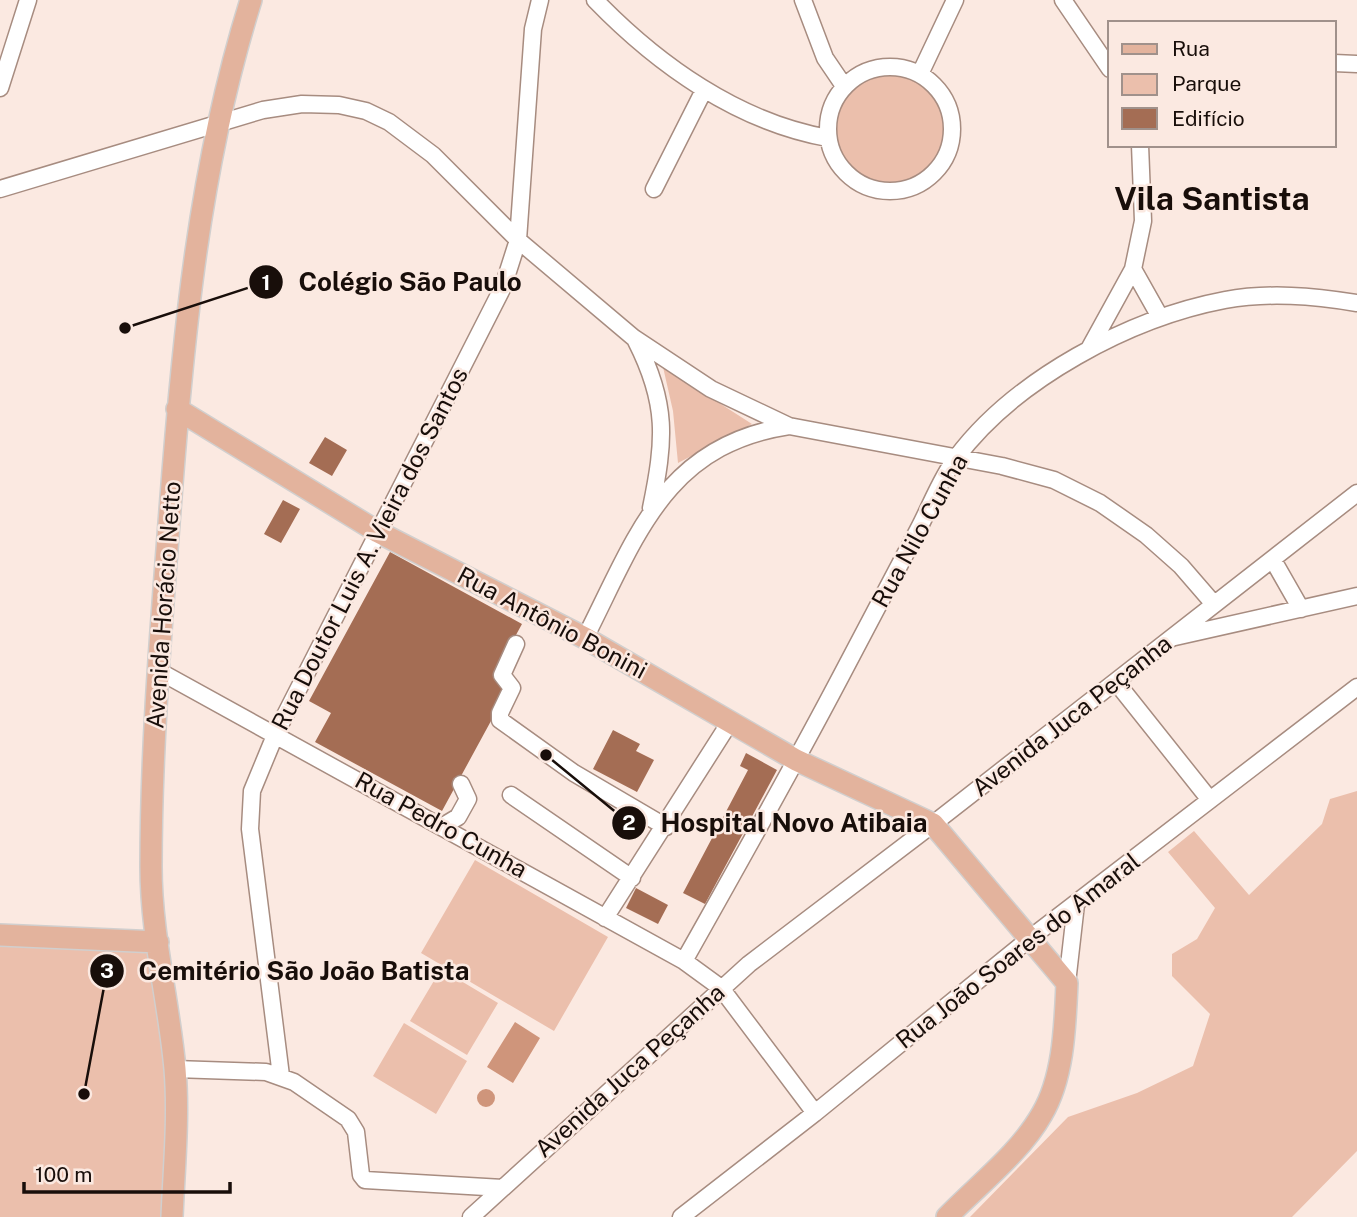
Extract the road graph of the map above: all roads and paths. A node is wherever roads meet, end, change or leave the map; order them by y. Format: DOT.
graph roads {
  1 [pos="28,0"];
  2 [pos="251,0"];
  3 [pos="528,0"];
  4 [pos="540,0"];
  5 [pos="595,0"];
  6 [pos="803,0"];
  7 [pos="956,0"];
  8 [pos="1063,0"];
  9 [pos="533,29"];
  10 [pos="1336,63"];
  11 [pos="1357,64"];
  12 [pos="1108,66"];
  13 [pos="920,74"];
  14 [pos="844,86"];
  15 [pos="0,88"];
  16 [pos="704,90"];
  17 [pos="217,124"];
  18 [pos="828,138"];
  19 [pos="1140,147"];
  20 [pos="0,189"];
  21 [pos="654,189"];
  22 [pos="518,240"];
  23 [pos="1133,269"];
  24 [pos="1357,303"];
  25 [pos="1160,317"];
  26 [pos="634,338"];
  27 [pos="1089,349"];
  28 [pos="177,410"];
  29 [pos="789,426"];
  30 [pos="956,458"];
  31 [pos="660,463"];
  32 [pos="687,470"];
  33 [pos="1357,493"];
  34 [pos="650,510"];
  35 [pos="378,532"];
  36 [pos="1273,560"];
  37 [pos="1357,596"];
  38 [pos="1213,603"];
  39 [pos="1301,609"];
  40 [pos="1174,637"];
  41 [pos="585,638"];
  42 [pos="516,644"];
  43 [pos="158,670"];
  44 [pos="1116,682"];
  45 [pos="1357,687"];
  46 [pos="730,722"];
  47 [pos="276,733"];
  48 [pos="796,760"];
  49 [pos="461,784"];
  50 [pos="511,795"];
  51 [pos="1210,800"];
  52 [pos="933,824"];
  53 [pos="443,826"];
  54 [pos="666,827"];
  55 [pos="632,878"];
  56 [pos="1076,904"];
  57 [pos="606,918"];
  58 [pos="0,935"];
  59 [pos="1029,939"];
  60 [pos="158,943"];
  61 [pos="684,961"];
  62 [pos="1066,983"];
  63 [pos="721,988"];
  64 [pos="174,1069"];
  65 [pos="281,1076"];
  66 [pos="815,1114"];
  67 [pos="503,1188"];
  68 [pos="172,1217"];
  69 [pos="471,1217"];
  70 [pos="681,1217"];
  71 [pos="947,1217"];
  1 -- 15 [label="street"];
  2 -- 17 [label="main road, Avenida Horácio Netto"];
  3 -- 9 [label="street, Rua Doutor Luis A. Vieira dos Santos"];
  4 -- 9 [label="street, Rua Doutor Luis A. Vieira dos Santos"];
  5 -- 16 [label="street"];
  6 -- 14 [label="street"];
  7 -- 13 [label="street"];
  8 -- 12 [label="street"];
  9 -- 22 [label="street, Rua Doutor Luis A. Vieira dos Santos"];
  10 -- 11 [label="street"];
  13 -- 14 [label="street"];
  13 -- 18 [label="street"];
  14 -- 18 [label="street"];
  16 -- 18 [label="street"];
  16 -- 21 [label="street"];
  17 -- 20 [label="street"];
  17 -- 22 [label="street"];
  17 -- 28 [label="main road, Avenida Horácio Netto"];
  19 -- 23 [label="street"];
  22 -- 26 [label="street"];
  22 -- 35 [label="street, Rua Doutor Luis A. Vieira dos Santos"];
  23 -- 25 [label="street"];
  23 -- 27 [label="street"];
  24 -- 25 [label="street, Rua Nilo Cunha"];
  25 -- 27 [label="street, Rua Nilo Cunha"];
  26 -- 29 [label="street"];
  26 -- 31 [label="street"];
  27 -- 30 [label="street, Rua Nilo Cunha"];
  28 -- 35 [label="main road, Rua Antônio Bonini"];
  28 -- 43 [label="main road, Avenida Horácio Netto"];
  29 -- 30 [label="street"];
  29 -- 32 [label="street"];
  30 -- 38 [label="street"];
  30 -- 48 [label="street, Rua Nilo Cunha"];
  31 -- 32 [label="street"];
  31 -- 34 [label="street"];
  32 -- 34 [label="street"];
  33 -- 36 [label="street, Avenida Juca Peçanha"];
  34 -- 41 [label="street"];
  35 -- 41 [label="main road, Rua Antônio Bonini"];
  35 -- 47 [label="street, Rua Doutor Luis A. Vieira dos Santos"];
  36 -- 38 [label="street, Avenida Juca Peçanha"];
  36 -- 39 [label="street"];
  37 -- 39 [label="street"];
  38 -- 40 [label="street, Avenida Juca Peçanha"];
  39 -- 40 [label="street"];
  40 -- 44 [label="street, Avenida Juca Peçanha"];
  41 -- 46 [label="main road, Rua Antônio Bonini"];
  42 -- 54 [label="street"];
  43 -- 47 [label="street, Rua Pedro Cunha"];
  43 -- 60 [label="main road, Avenida Horácio Netto"];
  44 -- 51 [label="street"];
  44 -- 52 [label="street, Avenida Juca Peçanha"];
  45 -- 51 [label="street, Rua João Soares do Amaral"];
  46 -- 48 [label="main road, Rua Antônio Bonini"];
  46 -- 54 [label="street"];
  47 -- 53 [label="street, Rua Pedro Cunha"];
  47 -- 65 [label="street, Rua Doutor Luis A. Vieira dos Santos"];
  48 -- 52 [label="main road, Rua Antônio Bonini"];
  48 -- 61 [label="street, Rua Nilo Cunha"];
  49 -- 53 [label="street"];
  50 -- 55 [label="street"];
  51 -- 56 [label="street, Rua João Soares do Amaral"];
  52 -- 59 [label="main road"];
  52 -- 63 [label="street, Avenida Juca Peçanha"];
  53 -- 57 [label="street, Rua Pedro Cunha"];
  54 -- 55 [label="street"];
  55 -- 57 [label="street"];
  56 -- 59 [label="street, Rua João Soares do Amaral"];
  56 -- 62 [label="street"];
  57 -- 61 [label="street, Rua Pedro Cunha"];
  58 -- 60 [label="main road"];
  59 -- 62 [label="main road"];
  59 -- 66 [label="street, Rua João Soares do Amaral"];
  60 -- 64 [label="main road, Avenida Horácio Netto"];
  61 -- 63 [label="street, Rua Pedro Cunha"];
  62 -- 71 [label="main road"];
  63 -- 66 [label="street, Rua Pedro Cunha"];
  63 -- 67 [label="street, Avenida Juca Peçanha"];
  64 -- 65 [label="street"];
  64 -- 68 [label="main road, Avenida Horácio Netto"];
  65 -- 67 [label="street"];
  66 -- 70 [label="street, Rua João Soares do Amaral"];
  67 -- 69 [label="street, Avenida Juca Peçanha"];
}
